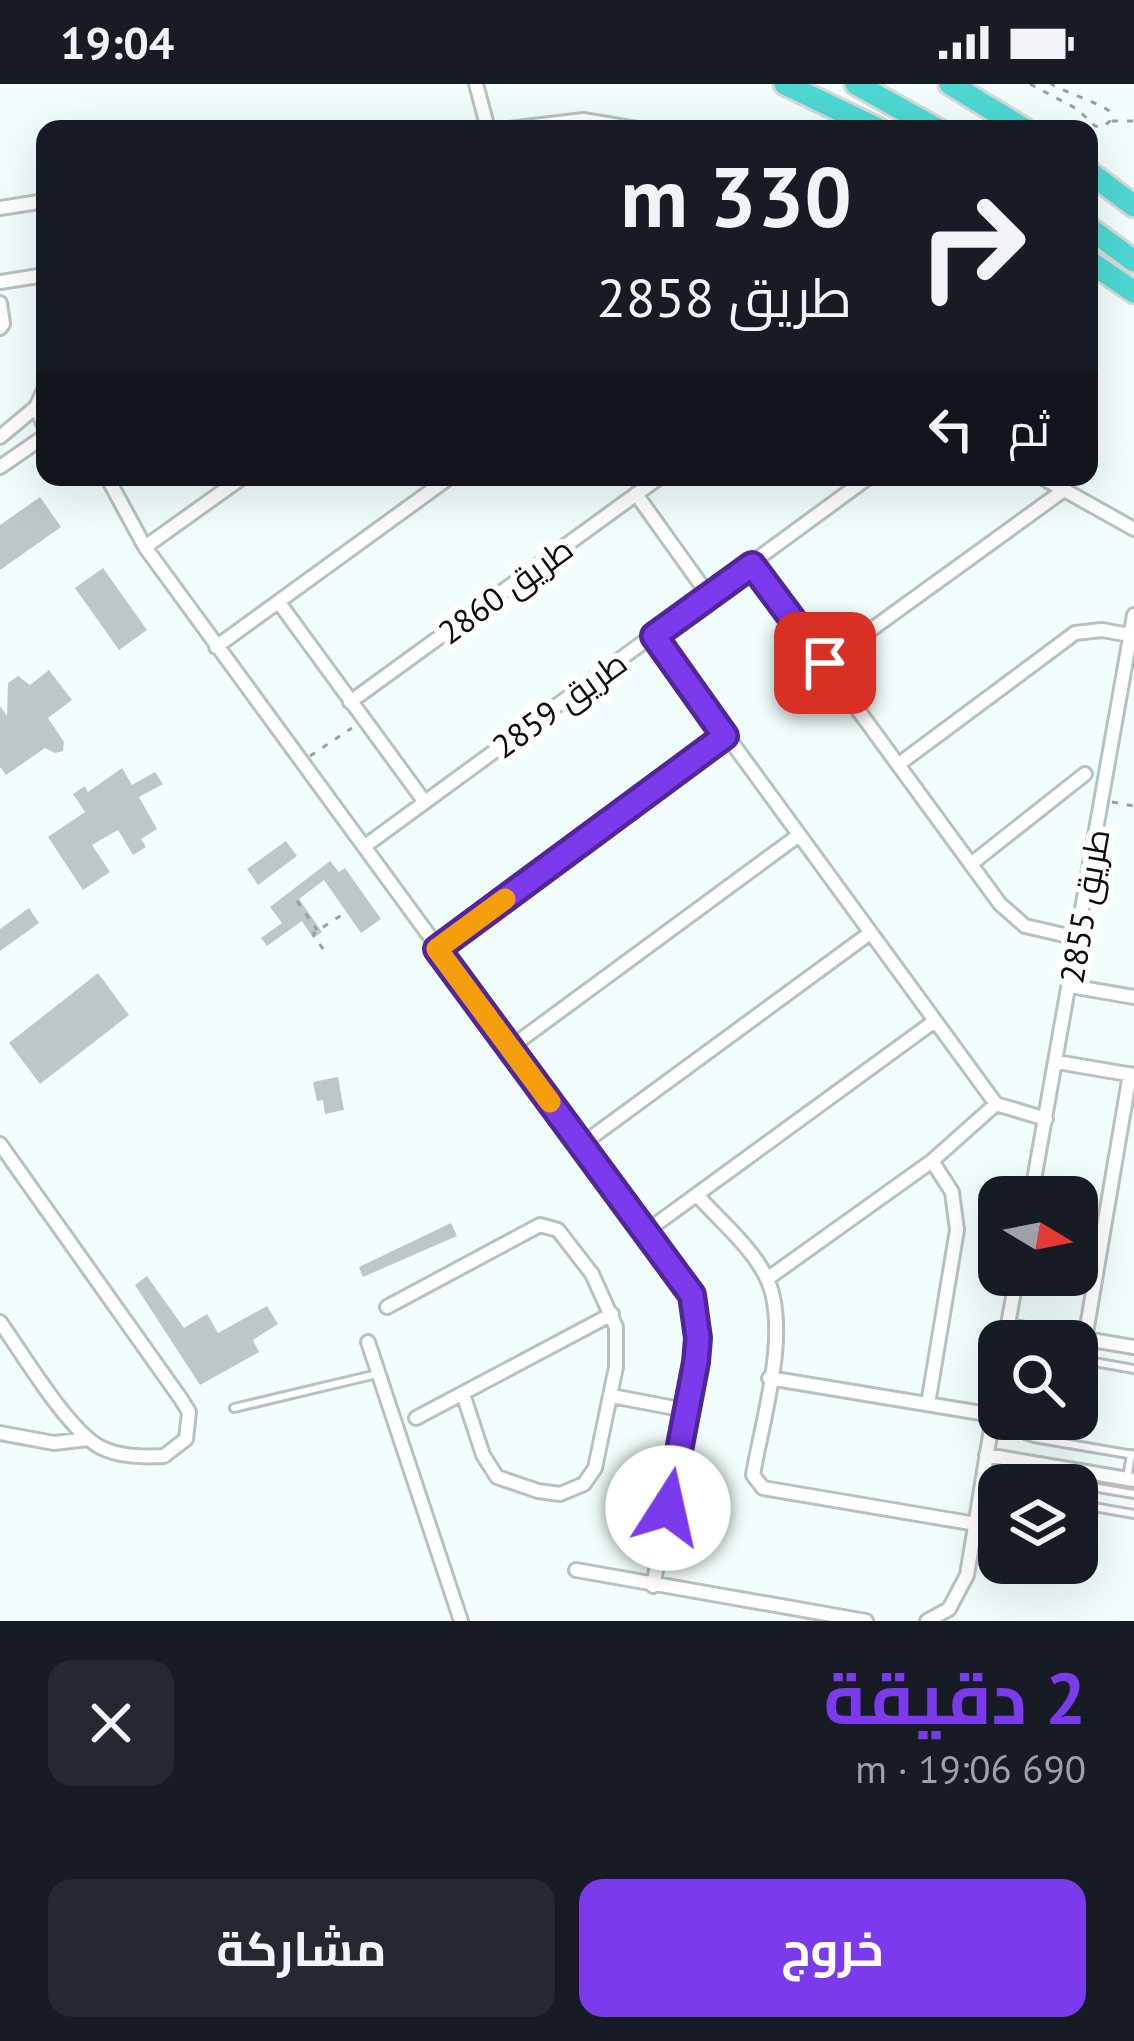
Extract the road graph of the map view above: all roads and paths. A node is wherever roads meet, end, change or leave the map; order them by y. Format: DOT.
graph roads {
  1 [pos="476,84"];
  2 [pos="785,84"];
  3 [pos="856,84"];
  4 [pos="950,84"];
  5 [pos="1030,84"];
  6 [pos="1051,84"];
  7 [pos="486,120"];
  8 [pos="859,120"];
  9 [pos="921,120"];
  10 [pos="1009,120"];
  11 [pos="1089,120"];
  12 [pos="1109,121"];
  13 [pos="1134,121"];
  14 [pos="1098,126"];
  15 [pos="1098,179"];
  16 [pos="36,202"];
  17 [pos="1134,206"];
  18 [pos="0,208"];
  19 [pos="1098,235"];
  20 [pos="1134,261"];
  21 [pos="1098,267"];
  22 [pos="36,276"];
  23 [pos="0,282"];
  24 [pos="1134,292"];
  25 [pos="0,303"];
  26 [pos="0,328"];
  27 [pos="35,407"];
  28 [pos="0,437"];
  29 [pos="36,439"];
  30 [pos="0,467"];
  31 [pos="109,486"];
  32 [pos="230,486"];
  33 [pos="433,486"];
  34 [pos="647,486"];
  35 [pos="857,486"];
  36 [pos="1057,486"];
  37 [pos="1064,490"];
  38 [pos="636,494"];
  39 [pos="1134,529"];
  40 [pos="145,547"];
  41 [pos="752,565"];
  42 [pos="709,596"];
  43 [pos="280,604"];
  44 [pos="1134,615"];
  45 [pos="1130,635"];
  46 [pos="654,636"];
  47 [pos="217,647"];
  48 [pos="825,663"];
  49 [pos="350,702"];
  50 [pos="363,720"];
  51 [pos="725,736"];
  52 [pos="301,761"];
  53 [pos="899,764"];
  54 [pos="1085,774"];
  55 [pos="424,801"];
  56 [pos="1102,801"];
  57 [pos="1134,806"];
  58 [pos="799,836"];
  59 [pos="365,846"];
  60 [pos="971,864"];
  61 [pos="296,901"];
  62 [pos="346,912"];
  63 [pos="318,932"];
  64 [pos="870,934"];
  65 [pos="1077,938"];
  66 [pos="323,949"];
  67 [pos="437,949"];
  68 [pos="1070,986"];
  69 [pos="1134,997"];
  70 [pos="932,1022"];
  71 [pos="511,1047"];
  72 [pos="1057,1062"];
  73 [pos="1132,1074"];
  74 [pos="996,1105"];
  75 [pos="1046,1119"];
  76 [pos="0,1144"];
  77 [pos="581,1144"];
  78 [pos="932,1161"];
  79 [pos="1035,1176"];
  80 [pos="697,1195"];
  81 [pos="644,1233"];
  82 [pos="767,1279"];
  83 [pos="386,1306"];
  84 [pos="612,1314"];
  85 [pos="1087,1320"];
  86 [pos="0,1322"];
  87 [pos="1098,1341"];
  88 [pos="368,1342"];
  89 [pos="1134,1347"];
  90 [pos="1098,1363"];
  91 [pos="1134,1369"];
  92 [pos="377,1375"];
  93 [pos="769,1378"];
  94 [pos="463,1394"];
  95 [pos="612,1396"];
  96 [pos="928,1404"];
  97 [pos="234,1408"];
  98 [pos="686,1410"];
  99 [pos="978,1412"];
  100 [pos="416,1418"];
  101 [pos="0,1433"];
  102 [pos="88,1439"];
  103 [pos="989,1440"];
  104 [pos="1046,1440"];
  105 [pos="1133,1454"];
  106 [pos="986,1455"];
  107 [pos="1008,1464"];
  108 [pos="1098,1484"];
  109 [pos="1100,1488"];
  110 [pos="1132,1489"];
  111 [pos="1098,1508"];
  112 [pos="1107,1509"];
  113 [pos="1134,1514"];
  114 [pos="976,1524"];
  115 [pos="576,1570"];
  116 [pos="653,1586"];
  117 [pos="460,1621"];
  118 [pos="866,1621"];
  119 [pos="927,1621"];
  1 -- 7 [label="street"];
  2 -- 8 [label="highway"];
  3 -- 9 [label="highway"];
  4 -- 10 [label="highway"];
  5 -- 11 [label="path"];
  6 -- 12 [label="path"];
  12 -- 13 [label="path"];
  12 -- 14 [label="path"];
  15 -- 17 [label="highway"];
  16 -- 18 [label="street"];
  19 -- 20 [label="highway"];
  21 -- 24 [label="highway"];
  22 -- 23 [label="street"];
  25 -- 26 [label="street"];
  27 -- 28 [label="street"];
  29 -- 30 [label="street"];
  31 -- 40 [label="street"];
  32 -- 40 [label="street"];
  33 -- 43 [label="street"];
  34 -- 38 [label="street, طريق 2860"];
  35 -- 41 [label="street, طريق 2859"];
  36 -- 37 [label="street"];
  37 -- 39 [label="street"];
  37 -- 48 [label="street"];
  38 -- 42 [label="street"];
  38 -- 49 [label="street, طريق 2860"];
  40 -- 47 [label="street"];
  41 -- 42 [label="street, طريق 2859"];
  41 -- 48 [label="street"];
  42 -- 46 [label="street, طريق 2859"];
  43 -- 47 [label="street"];
  43 -- 49 [label="street"];
  44 -- 45 [label="street, طريق 2855"];
  45 -- 53 [label="street"];
  45 -- 56 [label="street, طريق 2855"];
  46 -- 51 [label="street"];
  46 -- 55 [label="street, طريق 2859"];
  47 -- 52 [label="street"];
  48 -- 53 [label="street"];
  49 -- 50 [label="street"];
  50 -- 52 [label="path"];
  50 -- 55 [label="street"];
  51 -- 58 [label="street"];
  51 -- 67 [label="street"];
  52 -- 59 [label="street"];
  53 -- 60 [label="street"];
  54 -- 60 [label="street"];
  55 -- 59 [label="street, طريق 2859"];
  56 -- 57 [label="path"];
  56 -- 65 [label="street, طريق 2855"];
  58 -- 64 [label="street"];
  58 -- 71 [label="street"];
  59 -- 67 [label="street"];
  60 -- 65 [label="street"];
  61 -- 63 [label="path"];
  62 -- 63 [label="path"];
  63 -- 66 [label="path"];
  64 -- 70 [label="street"];
  64 -- 77 [label="street"];
  65 -- 68 [label="street, طريق 2855"];
  67 -- 71 [label="street"];
  68 -- 69 [label="street"];
  68 -- 72 [label="street, طريق 2855"];
  70 -- 74 [label="street"];
  70 -- 80 [label="street"];
  71 -- 77 [label="street"];
  72 -- 73 [label="street"];
  72 -- 75 [label="street, طريق 2855"];
  73 -- 85 [label="street"];
  74 -- 75 [label="street"];
  74 -- 78 [label="street"];
  75 -- 79 [label="street, طريق 2855"];
  76 -- 102 [label="street"];
  77 -- 81 [label="street"];
  78 -- 82 [label="street"];
  78 -- 96 [label="street"];
  80 -- 81 [label="street"];
  80 -- 82 [label="street"];
  81 -- 98 [label="street"];
  82 -- 93 [label="street"];
  83 -- 84 [label="street"];
  84 -- 94 [label="street"];
  84 -- 95 [label="street"];
  86 -- 102 [label="street"];
  87 -- 89 [label="street"];
  88 -- 92 [label="street"];
  90 -- 91 [label="lane"];
  92 -- 97 [label="lane"];
  92 -- 117 [label="street"];
  93 -- 96 [label="street"];
  93 -- 114 [label="street"];
  94 -- 95 [label="street"];
  94 -- 100 [label="street"];
  95 -- 98 [label="street"];
  96 -- 99 [label="street"];
  98 -- 116 [label="street"];
  101 -- 102 [label="street"];
  103 -- 106 [label="street"];
  104 -- 105 [label="lane"];
  105 -- 110 [label="lane"];
  106 -- 107 [label="street"];
  106 -- 114 [label="street"];
  108 -- 110 [label="street"];
  109 -- 110 [label="lane"];
  109 -- 112 [label="lane"];
  111 -- 112 [label="lane"];
  112 -- 113 [label="lane"];
  114 -- 119 [label="street"];
  115 -- 116 [label="street"];
  116 -- 118 [label="street"];
}
